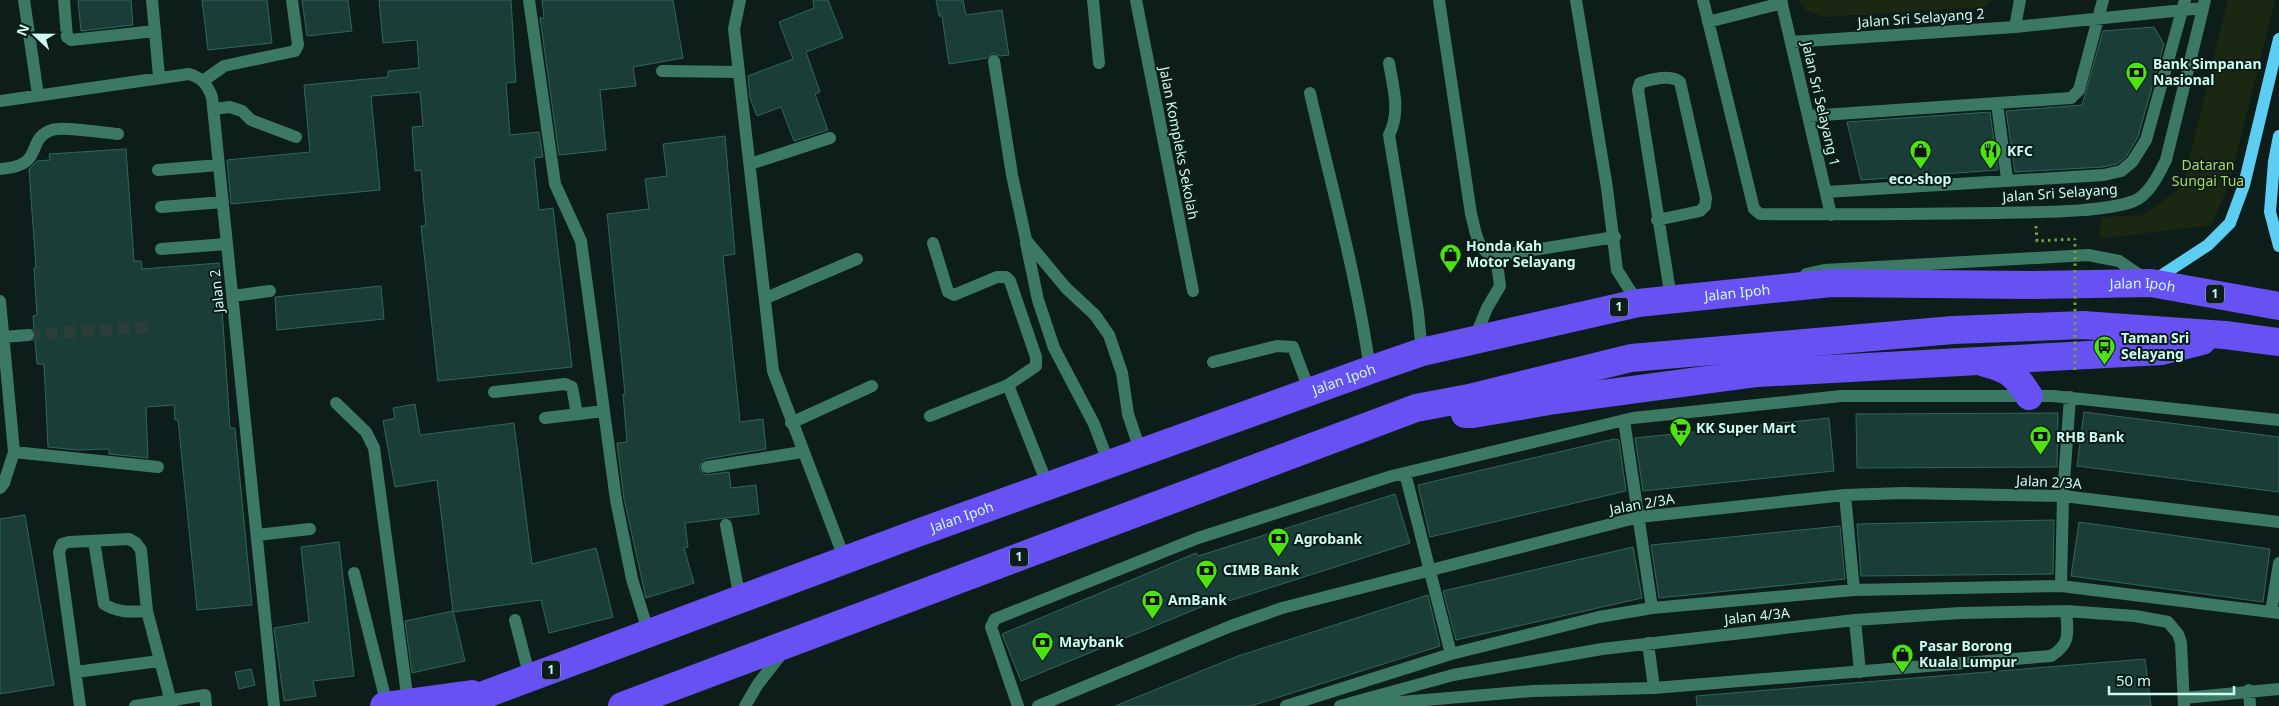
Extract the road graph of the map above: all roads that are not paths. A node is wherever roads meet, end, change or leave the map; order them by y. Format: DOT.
graph roads {
  1 [pos="24,0"];
  2 [pos="64,0"];
  3 [pos="152,0"];
  4 [pos="292,0"];
  5 [pos="529,0"];
  6 [pos="740,0"];
  7 [pos="1093,0"];
  8 [pos="1136,0"];
  9 [pos="1439,0"];
  10 [pos="1576,0"];
  11 [pos="1703,0"];
  12 [pos="2020,0"];
  13 [pos="2103,0"];
  14 [pos="1782,2"];
  15 [pos="2184,4"];
  16 [pos="2204,4"];
  17 [pos="2098,19"];
  18 [pos="1708,22"];
  19 [pos="2015,27"];
  20 [pos="155,31"];
  21 [pos="2279,39"];
  22 [pos="1791,42"];
  23 [pos="994,61"];
  24 [pos="1389,62"];
  25 [pos="1099,63"];
  26 [pos="662,71"];
  27 [pos="738,72"];
  28 [pos="159,76"];
  29 [pos="203,80"];
  30 [pos="1310,93"];
  31 [pos="38,94"];
  32 [pos="0,101"];
  33 [pos="1997,104"];
  34 [pos="213,109"];
  35 [pos="1808,116"];
  36 [pos="118,134"];
  37 [pos="2279,136"];
  38 [pos="296,137"];
  39 [pos="830,138"];
  40 [pos="750,164"];
  41 [pos="219,165"];
  42 [pos="0,169"];
  43 [pos="158,170"];
  44 [pos="2007,179"];
  45 [pos="1826,192"];
  46 [pos="223,202"];
  47 [pos="161,207"];
  48 [pos="1831,215"];
  49 [pos="1657,220"];
  50 [pos="2277,230"];
  51 [pos="1615,237"];
  52 [pos="1026,240"];
  53 [pos="227,244"];
  54 [pos="934,244"];
  55 [pos="2279,246"];
  56 [pos="161,249"];
  57 [pos="1496,256"];
  58 [pos="857,259"];
  59 [pos="2151,283"];
  60 [pos="270,291"];
  61 [pos="1193,292"];
  62 [pos="232,296"];
  63 [pos="766,298"];
  64 [pos="1670,298"];
  65 [pos="0,301"];
  66 [pos="1638,303"];
  67 [pos="2279,306"];
  68 [pos="28,335"];
  69 [pos="2225,335"];
  70 [pos="4,337"];
  71 [pos="1473,342"];
  72 [pos="2279,342"];
  73 [pos="1422,352"];
  74 [pos="1975,361"];
  75 [pos="1213,362"];
  76 [pos="1370,370"];
  77 [pos="1008,385"];
  78 [pos="872,386"];
  79 [pos="494,392"];
  80 [pos="1310,392"];
  81 [pos="2029,396"];
  82 [pos="2070,397"];
  83 [pos="336,403"];
  84 [pos="1416,408"];
  85 [pos="604,411"];
  86 [pos="577,414"];
  87 [pos="930,416"];
  88 [pos="545,418"];
  89 [pos="1624,420"];
  90 [pos="2279,420"];
  91 [pos="791,423"];
  92 [pos="14,452"];
  93 [pos="802,452"];
  94 [pos="1141,453"];
  95 [pos="1109,464"];
  96 [pos="158,467"];
  97 [pos="707,467"];
  98 [pos="1405,473"];
  99 [pos="1048,486"];
  100 [pos="0,488"];
  101 [pos="1845,495"];
  102 [pos="2063,496"];
  103 [pos="1639,517"];
  104 [pos="2279,522"];
  105 [pos="726,525"];
  106 [pos="310,529"];
  107 [pos="257,535"];
  108 [pos="94,541"];
  109 [pos="844,560"];
  110 [pos="2279,563"];
  111 [pos="1429,570"];
  112 [pos="354,573"];
  113 [pos="2061,586"];
  114 [pos="1854,590"];
  115 [pos="740,599"];
  116 [pos="1652,608"];
  117 [pos="147,611"];
  118 [pos="2066,611"];
  119 [pos="2275,612"];
  120 [pos="515,620"];
  121 [pos="1856,620"];
  122 [pos="649,634"];
  123 [pos="791,642"];
  124 [pos="1648,643"];
  125 [pos="1451,654"];
  126 [pos="159,661"];
  127 [pos="76,672"];
  128 [pos="1860,672"];
  129 [pos="530,678"];
  130 [pos="1654,688"];
  131 [pos="2279,689"];
  132 [pos="496,690"];
  133 [pos="2249,690"];
  134 [pos="2184,702"];
  135 [pos="172,704"];
  136 [pos="1345,704"];
  137 [pos="393,705"];
  138 [pos="80,706"];
  139 [pos="135,706"];
  140 [pos="206,706"];
  141 [pos="274,706"];
  142 [pos="454,706"];
  143 [pos="622,706"];
  144 [pos="745,706"];
  145 [pos="1018,706"];
  146 [pos="1038,706"];
  147 [pos="1286,706"];
  148 [pos="2250,706"];
  1 -- 31 [label="street"];
  2 -- 20 [label="street"];
  3 -- 20 [label="street"];
  4 -- 29 [label="street"];
  5 -- 85 [label="street"];
  6 -- 27 [label="street"];
  7 -- 25 [label="street"];
  8 -- 61 [label="street, Jalan Kompleks Sekolah"];
  9 -- 57 [label="street"];
  10 -- 51 [label="street"];
  11 -- 18 [label="street, Jalan Sri Selayang"];
  12 -- 19 [label="street"];
  13 -- 17 [label="street"];
  14 -- 18 [label="street"];
  14 -- 22 [label="street, Jalan Sri Selayang 1"];
  15 -- 16 [label="street, Jalan Sri Selayang 2"];
  15 -- 17 [label="street, Jalan Sri Selayang 2"];
  15 -- 44 [label="street, Jalan Sri Selayang"];
  16 -- 48 [label="street, Jalan Sri Selayang"];
  17 -- 19 [label="street, Jalan Sri Selayang 2"];
  17 -- 33 [label="street"];
  18 -- 48 [label="street, Jalan Sri Selayang"];
  19 -- 22 [label="street, Jalan Sri Selayang 2"];
  20 -- 28 [label="street"];
  21 -- 59 [label="main road"];
  22 -- 35 [label="street, Jalan Sri Selayang 1"];
  23 -- 52 [label="street"];
  24 -- 73 [label="street"];
  26 -- 27 [label="street"];
  27 -- 40 [label="street"];
  28 -- 29 [label="street"];
  28 -- 31 [label="street"];
  29 -- 34 [label="street, Jalan 2"];
  30 -- 76 [label="street"];
  31 -- 32 [label="street"];
  33 -- 35 [label="street"];
  33 -- 44 [label="street"];
  34 -- 38 [label="street"];
  34 -- 41 [label="street, Jalan 2"];
  35 -- 45 [label="street, Jalan Sri Selayang 1"];
  36 -- 42 [label="street"];
  37 -- 50 [label="main road"];
  39 -- 40 [label="street"];
  40 -- 63 [label="street"];
  41 -- 43 [label="street"];
  41 -- 46 [label="street, Jalan 2"];
  44 -- 45 [label="street, Jalan Sri Selayang"];
  45 -- 48 [label="street, Jalan Sri Selayang 1"];
  46 -- 47 [label="street"];
  46 -- 53 [label="street, Jalan 2"];
  49 -- 49 [label="street"];
  49 -- 64 [label="street"];
  50 -- 55 [label="main road"];
  51 -- 57 [label="street"];
  51 -- 66 [label="street"];
  52 -- 94 [label="street"];
  52 -- 95 [label="street"];
  53 -- 56 [label="street"];
  53 -- 62 [label="street, Jalan 2"];
  54 -- 77 [label="street"];
  57 -- 71 [label="street"];
  58 -- 63 [label="street"];
  59 -- 64 [label="highway, Jalan Ipoh / 1"];
  59 -- 67 [label="highway, Jalan Ipoh / 1"];
  60 -- 62 [label="street"];
  62 -- 107 [label="street, Jalan 2"];
  63 -- 91 [label="street"];
  64 -- 66 [label="highway, Jalan Ipoh / 1"];
  65 -- 70 [label="street"];
  66 -- 71 [label="highway, Jalan Ipoh / 1"];
  68 -- 70 [label="street"];
  69 -- 72 [label="highway, 1"];
  69 -- 74 [label="highway"];
  69 -- 84 [label="highway, 1"];
  70 -- 92 [label="street"];
  71 -- 73 [label="highway, Jalan Ipoh / 1"];
  73 -- 76 [label="highway, Jalan Ipoh / 1"];
  74 -- 81 [label="highway"];
  74 -- 84 [label="highway"];
  75 -- 80 [label="street"];
  76 -- 80 [label="highway, Jalan Ipoh / 1"];
  77 -- 87 [label="street"];
  77 -- 99 [label="street"];
  78 -- 91 [label="street"];
  79 -- 86 [label="street"];
  80 -- 94 [label="highway, Jalan Ipoh / 1"];
  81 -- 82 [label="street"];
  81 -- 89 [label="street"];
  82 -- 90 [label="street"];
  82 -- 102 [label="street"];
  83 -- 137 [label="street"];
  84 -- 123 [label="highway, 1"];
  85 -- 86 [label="street"];
  85 -- 122 [label="street"];
  86 -- 88 [label="street"];
  89 -- 98 [label="street"];
  89 -- 103 [label="street"];
  91 -- 93 [label="street"];
  92 -- 96 [label="street"];
  92 -- 100 [label="street"];
  93 -- 97 [label="street"];
  93 -- 109 [label="street"];
  94 -- 95 [label="highway, Jalan Ipoh / 1"];
  95 -- 99 [label="highway, Jalan Ipoh / 1"];
  98 -- 111 [label="street"];
  98 -- 145 [label="street"];
  99 -- 109 [label="highway, Jalan Ipoh / 1"];
  101 -- 102 [label="street, Jalan 2/3A"];
  101 -- 103 [label="street, Jalan 2/3A"];
  101 -- 114 [label="street"];
  102 -- 104 [label="street, Jalan 2/3A"];
  102 -- 113 [label="street"];
  103 -- 111 [label="street, Jalan 2/3A"];
  103 -- 116 [label="street"];
  105 -- 115 [label="street"];
  106 -- 107 [label="street"];
  107 -- 141 [label="street, Jalan 2"];
  108 -- 117 [label="street"];
  108 -- 117 [label="street"];
  108 -- 127 [label="street"];
  109 -- 115 [label="highway, Jalan Ipoh / 1"];
  110 -- 119 [label="street"];
  111 -- 125 [label="street"];
  111 -- 146 [label="street, Jalan 2/3A"];
  112 -- 137 [label="street"];
  113 -- 114 [label="street"];
  113 -- 119 [label="street"];
  114 -- 116 [label="street"];
  115 -- 122 [label="highway, Jalan Ipoh / 1"];
  116 -- 125 [label="street"];
  117 -- 126 [label="street"];
  118 -- 121 [label="street, Jalan 4/3A"];
  118 -- 128 [label="street"];
  118 -- 134 [label="street, Jalan 4/3A"];
  120 -- 129 [label="street"];
  121 -- 124 [label="street, Jalan 4/3A"];
  121 -- 128 [label="street"];
  122 -- 129 [label="highway, Jalan Ipoh / 1"];
  123 -- 143 [label="highway, 1"];
  123 -- 144 [label="street"];
  124 -- 130 [label="street"];
  124 -- 136 [label="street, Jalan 4/3A"];
  125 -- 147 [label="street"];
  126 -- 127 [label="street"];
  126 -- 135 [label="street"];
  127 -- 138 [label="street"];
  128 -- 130 [label="street"];
  129 -- 132 [label="highway, Jalan Ipoh / 1"];
  130 -- 136 [label="street"];
  131 -- 133 [label="street"];
  132 -- 137 [label="highway"];
  132 -- 142 [label="highway, Jalan Ipoh / 1"];
  133 -- 134 [label="street"];
  133 -- 148 [label="street"];
  135 -- 139 [label="street"];
  135 -- 140 [label="street"];
}
